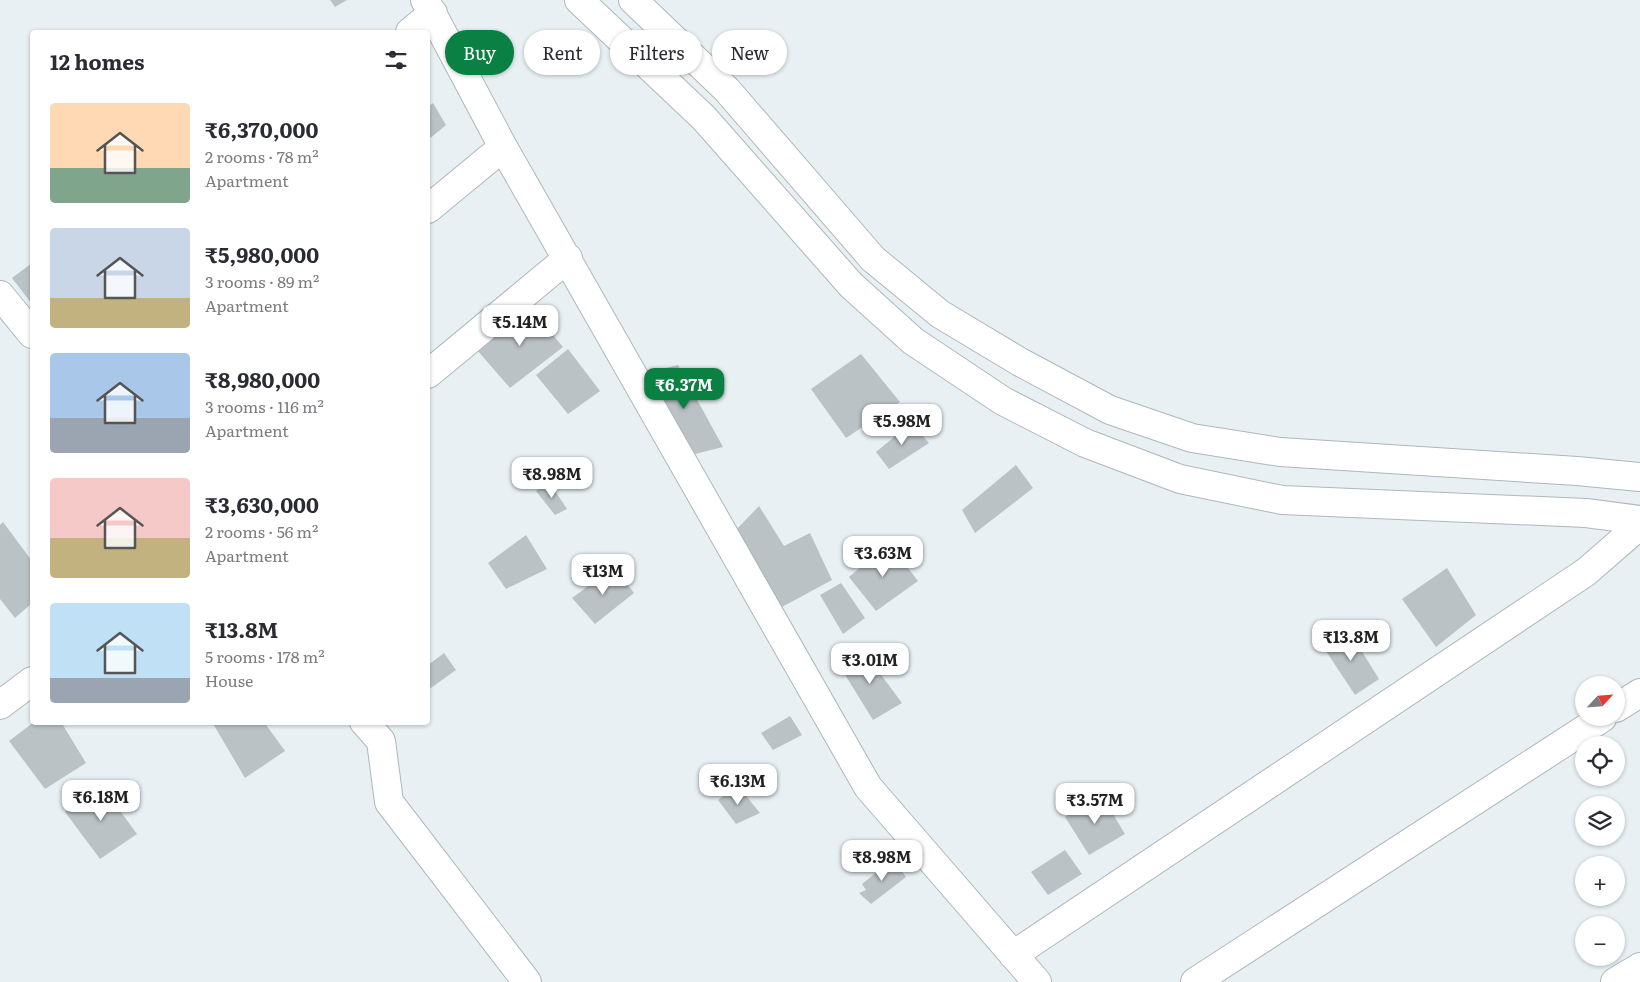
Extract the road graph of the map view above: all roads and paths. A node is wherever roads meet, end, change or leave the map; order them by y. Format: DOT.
graph roads {
  1 [pos="578,0"];
  2 [pos="634,0"];
  3 [pos="429,7"];
  4 [pos="412,30"];
  5 [pos="503,147"];
  6 [pos="430,207"];
  7 [pos="568,258"];
  8 [pos="0,296"];
  9 [pos="30,332"];
  10 [pos="430,372"];
  11 [pos="1640,478"];
  12 [pos="1640,520"];
  13 [pos="1640,525"];
  14 [pos="30,682"];
  15 [pos="1640,693"];
  16 [pos="1625,702"];
  17 [pos="0,705"];
  18 [pos="367,725"];
  19 [pos="1590,726"];
  20 [pos="1013,955"];
  21 [pos="1640,967"];
  22 [pos="527,982"];
  23 [pos="1037,982"];
  24 [pos="1194,982"];
  25 [pos="1615,982"];
  1 -- 12 [label="street"];
  2 -- 11 [label="street"];
  3 -- 4 [label="street"];
  3 -- 5 [label="street"];
  5 -- 6 [label="street"];
  5 -- 7 [label="street"];
  7 -- 10 [label="street"];
  7 -- 20 [label="street"];
  8 -- 9 [label="street"];
  13 -- 20 [label="street"];
  14 -- 17 [label="street"];
  15 -- 16 [label="street"];
  18 -- 22 [label="street"];
  19 -- 24 [label="street"];
  20 -- 23 [label="street"];
  21 -- 25 [label="street"];
}
